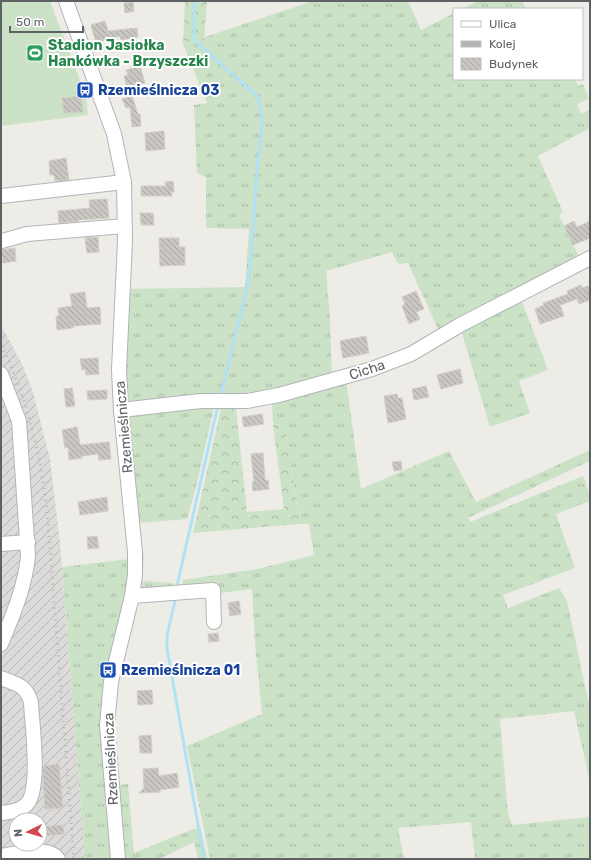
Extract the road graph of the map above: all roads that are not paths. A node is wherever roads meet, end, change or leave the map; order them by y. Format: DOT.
graph roads {
  1 [pos="66,1"];
  2 [pos="124,182"];
  3 [pos="1,196"];
  4 [pos="124,226"];
  5 [pos="2,241"];
  6 [pos="590,258"];
  7 [pos="1,374"];
  8 [pos="121,410"];
  9 [pos="28,542"];
  10 [pos="1,544"];
  11 [pos="132,596"];
  12 [pos="214,622"];
  13 [pos="1,644"];
  14 [pos="1,678"];
  15 [pos="1,813"];
  16 [pos="1,856"];
  17 [pos="58,859"];
  18 [pos="118,859"];
  1 -- 2 [label="street, Rzemieślnicza"];
  2 -- 3 [label="street"];
  2 -- 4 [label="street, Rzemieślnicza"];
  4 -- 5 [label="street"];
  4 -- 8 [label="street, Rzemieślnicza"];
  6 -- 8 [label="street, Cicha"];
  7 -- 9 [label="street"];
  8 -- 11 [label="street, Rzemieślnicza"];
  9 -- 10 [label="street"];
  9 -- 13 [label="street"];
  11 -- 12 [label="street"];
  11 -- 18 [label="street, Rzemieślnicza"];
  14 -- 15 [label="street"];
  16 -- 17 [label="street"];
}
